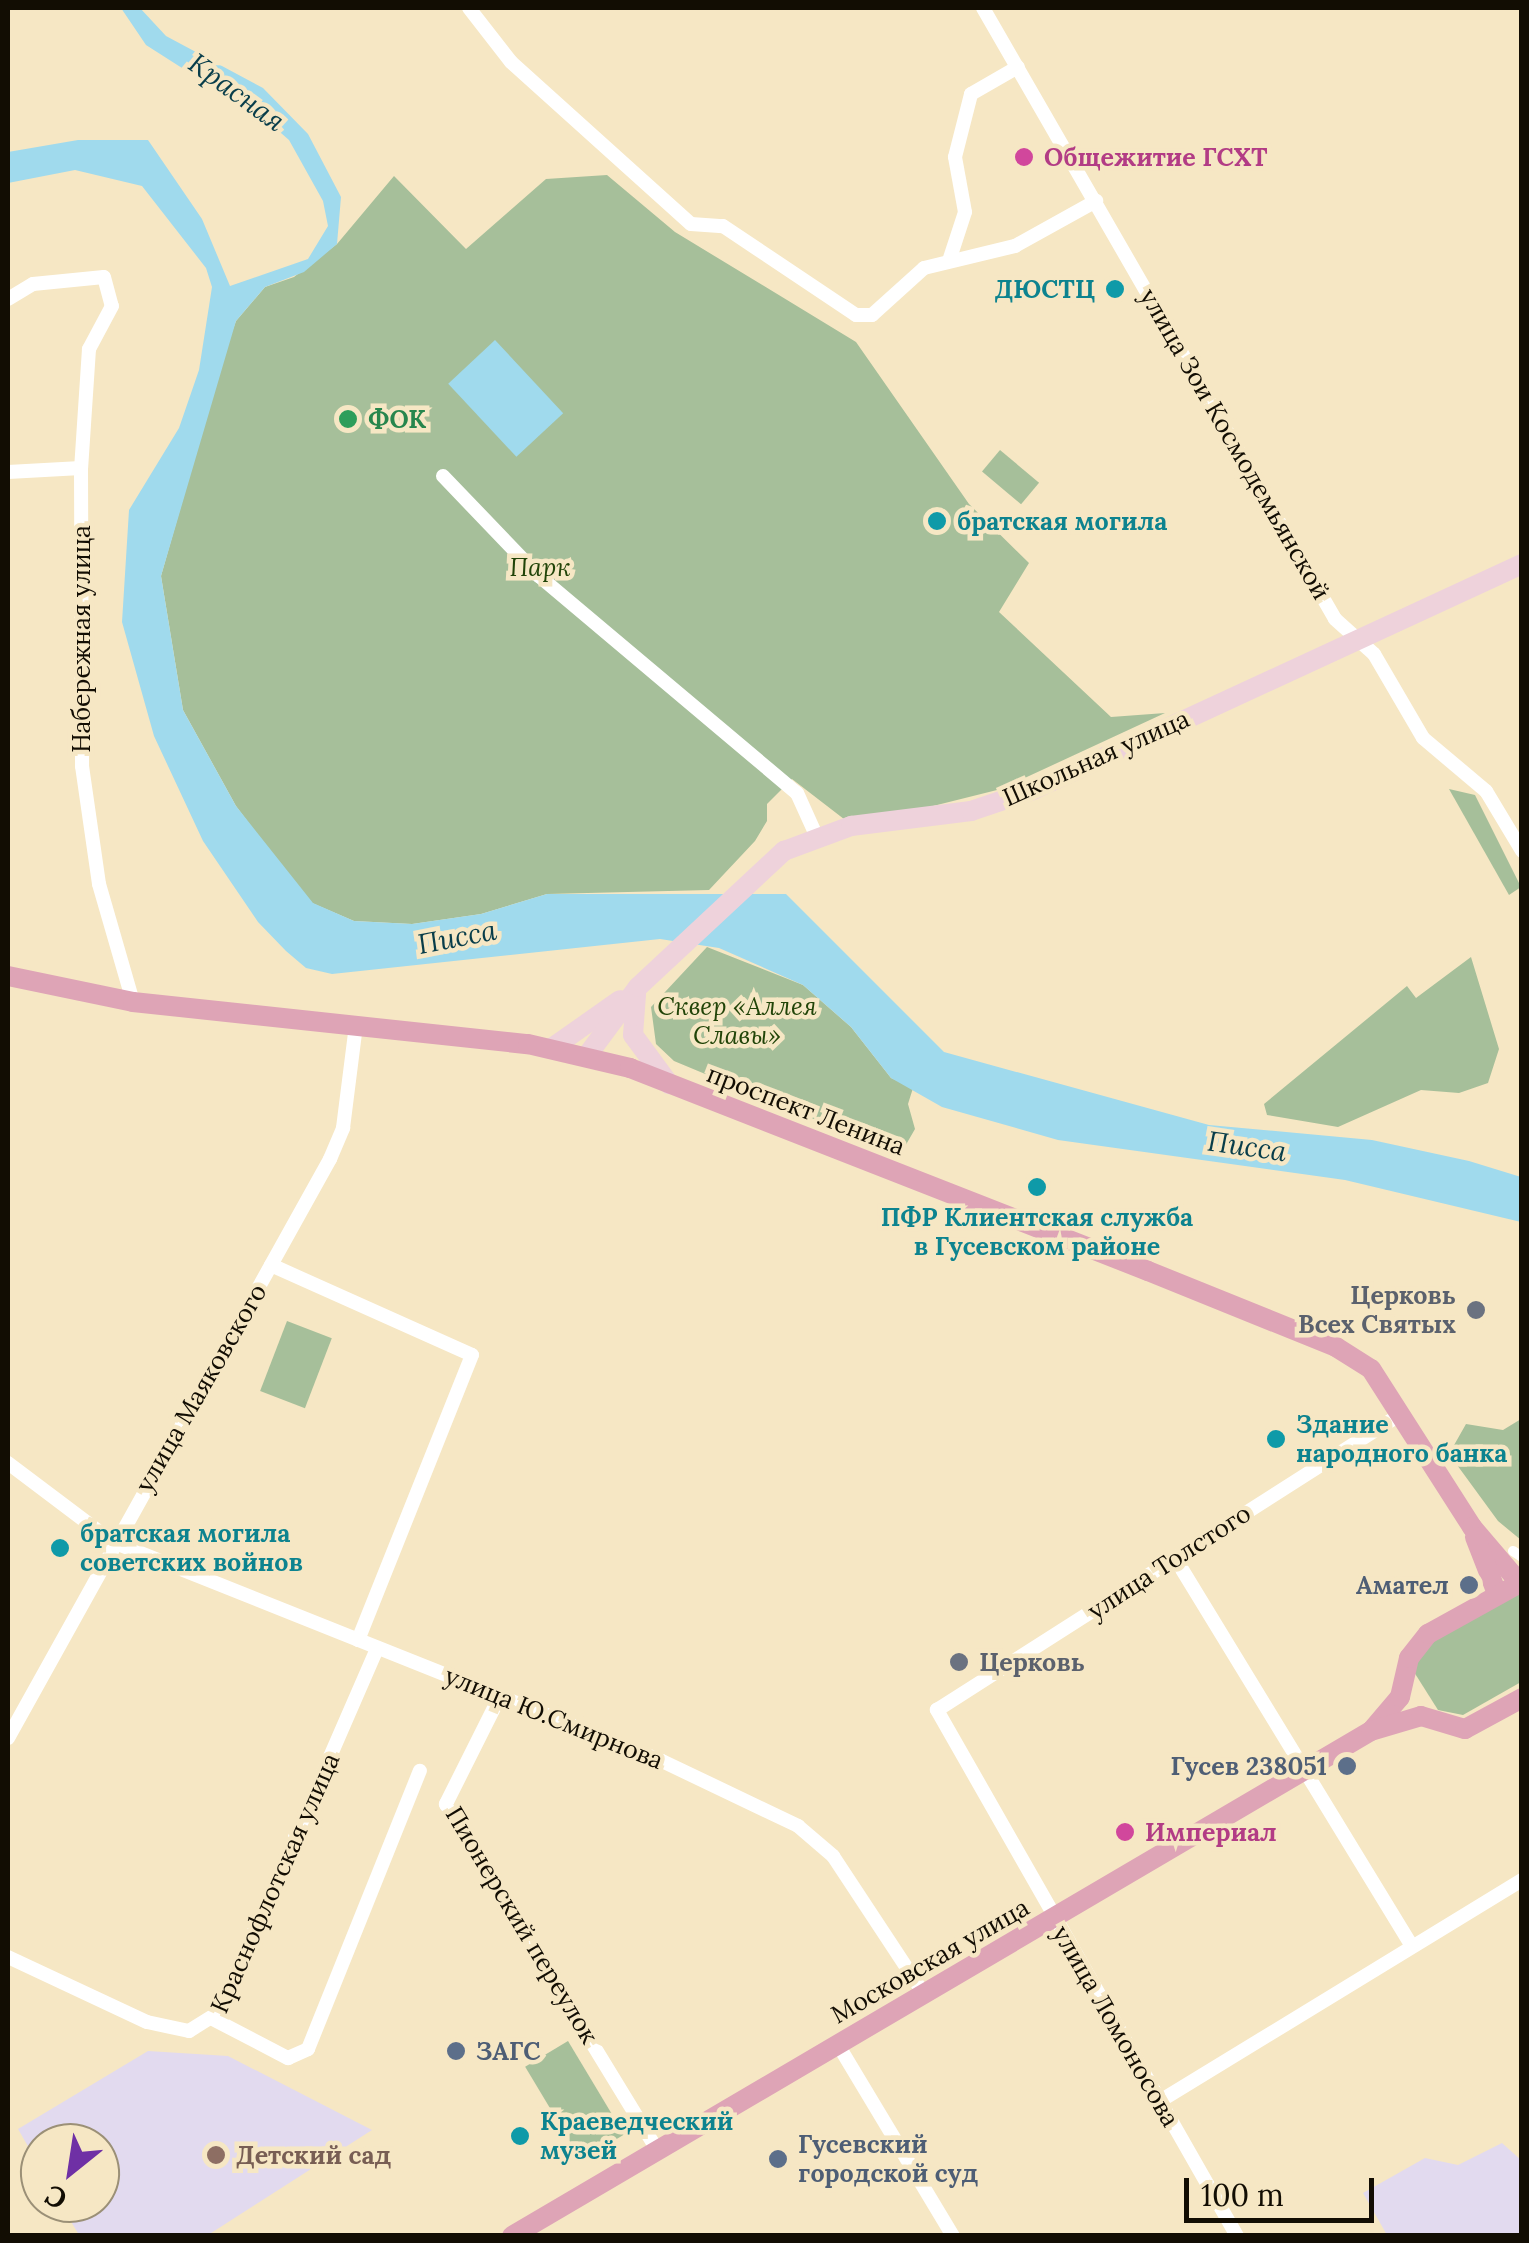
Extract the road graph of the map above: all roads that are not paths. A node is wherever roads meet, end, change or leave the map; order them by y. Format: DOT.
graph roads {
  1 [pos="470,8"];
  2 [pos="983,8"];
  3 [pos="1018,67"];
  4 [pos="1096,201"];
  5 [pos="950,258"];
  6 [pos="8,299"];
  7 [pos="82,468"];
  8 [pos="8,472"];
  9 [pos="443,476"];
  10 [pos="1522,564"];
  11 [pos="1362,642"];
  12 [pos="816,835"];
  13 [pos="1522,851"];
  14 [pos="8,976"];
  15 [pos="638,987"];
  16 [pos="134,1002"];
  17 [pos="356,1025"];
  18 [pos="552,1048"];
  19 [pos="586,1057"];
  20 [pos="669,1084"];
  21 [pos="271,1265"];
  22 [pos="1401,1414"];
  23 [pos="8,1463"];
  24 [pos="1472,1527"];
  25 [pos="113,1542"];
  26 [pos="1175,1558"];
  27 [pos="1520,1581"];
  28 [pos="1496,1591"];
  29 [pos="358,1640"];
  30 [pos="377,1648"];
  31 [pos="1406,1677"];
  32 [pos="500,1696"];
  33 [pos="1522,1698"];
  34 [pos="937,1710"];
  35 [pos="1437,1722"];
  36 [pos="1371,1731"];
  37 [pos="8,1738"];
  38 [pos="420,1771"];
  39 [pos="1304,1773"];
  40 [pos="1522,1880"];
  41 [pos="1054,1920"];
  42 [pos="1412,1946"];
  43 [pos="8,1956"];
  44 [pos="922,1992"];
  45 [pos="211,2018"];
  46 [pos="837,2042"];
  47 [pos="1160,2101"];
  48 [pos="657,2150"];
  49 [pos="512,2236"];
  50 [pos="954,2236"];
  51 [pos="1237,2236"];
  1 -- 5 [label="street"];
  2 -- 3 [label="street, улица Зои Космодемьянской"];
  3 -- 4 [label="street, улица Зои Космодемьянской"];
  3 -- 5 [label="street"];
  4 -- 5 [label="street"];
  4 -- 11 [label="street, улица Зои Космодемьянской"];
  6 -- 7 [label="street, Набережная улица"];
  7 -- 8 [label="street"];
  7 -- 16 [label="street, Набережная улица"];
  9 -- 12 [label="street"];
  10 -- 11 [label="main road, Школьная улица"];
  11 -- 12 [label="main road, Школьная улица"];
  11 -- 13 [label="street, улица Зои Космодемьянской"];
  12 -- 15 [label="main road, Школьная улица"];
  14 -- 16 [label="main road, проспект Ленина"];
  15 -- 18 [label="main road, Школьная улица"];
  15 -- 19 [label="main road, Школьная улица"];
  15 -- 20 [label="main road"];
  16 -- 17 [label="main road, проспект Ленина"];
  17 -- 18 [label="main road, проспект Ленина"];
  17 -- 21 [label="street, улица Маяковского"];
  18 -- 19 [label="main road, проспект Ленина"];
  19 -- 20 [label="main road, проспект Ленина"];
  20 -- 22 [label="main road, проспект Ленина"];
  21 -- 25 [label="street, улица Маяковского"];
  21 -- 29 [label="street"];
  22 -- 24 [label="main road, проспект Ленина"];
  22 -- 26 [label="street, улица Толстого"];
  23 -- 25 [label="street, улица Ю.Смирнова"];
  24 -- 27 [label="main road, проспект Ленина"];
  24 -- 28 [label="main road, проспект Ленина"];
  25 -- 29 [label="street, улица Ю.Смирнова"];
  25 -- 37 [label="street, улица Маяковского"];
  26 -- 34 [label="street, улица Толстого"];
  26 -- 39 [label="street"];
  27 -- 28 [label="main road, Московская улица"];
  28 -- 31 [label="main road, Московская улица"];
  29 -- 30 [label="street, улица Ю.Смирнова"];
  30 -- 32 [label="street, улица Ю.Смирнова"];
  30 -- 45 [label="street, Краснофлотская улица"];
  31 -- 35 [label="main road"];
  31 -- 36 [label="main road, Московская улица"];
  32 -- 44 [label="street, улица Ю.Смирнова"];
  32 -- 48 [label="street, Пионерский переулок"];
  33 -- 35 [label="main road, Московская улица"];
  34 -- 41 [label="street, улица Ломоносова"];
  35 -- 36 [label="main road, Московская улица"];
  36 -- 39 [label="main road, Московская улица"];
  38 -- 45 [label="street, Краснофлотская улица"];
  39 -- 41 [label="main road, Московская улица"];
  39 -- 42 [label="street"];
  40 -- 42 [label="street"];
  41 -- 44 [label="main road, Московская улица"];
  41 -- 47 [label="street, улица Ломоносова"];
  42 -- 47 [label="street"];
  43 -- 45 [label="street"];
  44 -- 46 [label="main road, Московская улица"];
  46 -- 48 [label="main road, Московская улица"];
  46 -- 50 [label="street"];
  47 -- 51 [label="street, улица Ломоносова"];
  48 -- 49 [label="main road, Московская улица"];
}
